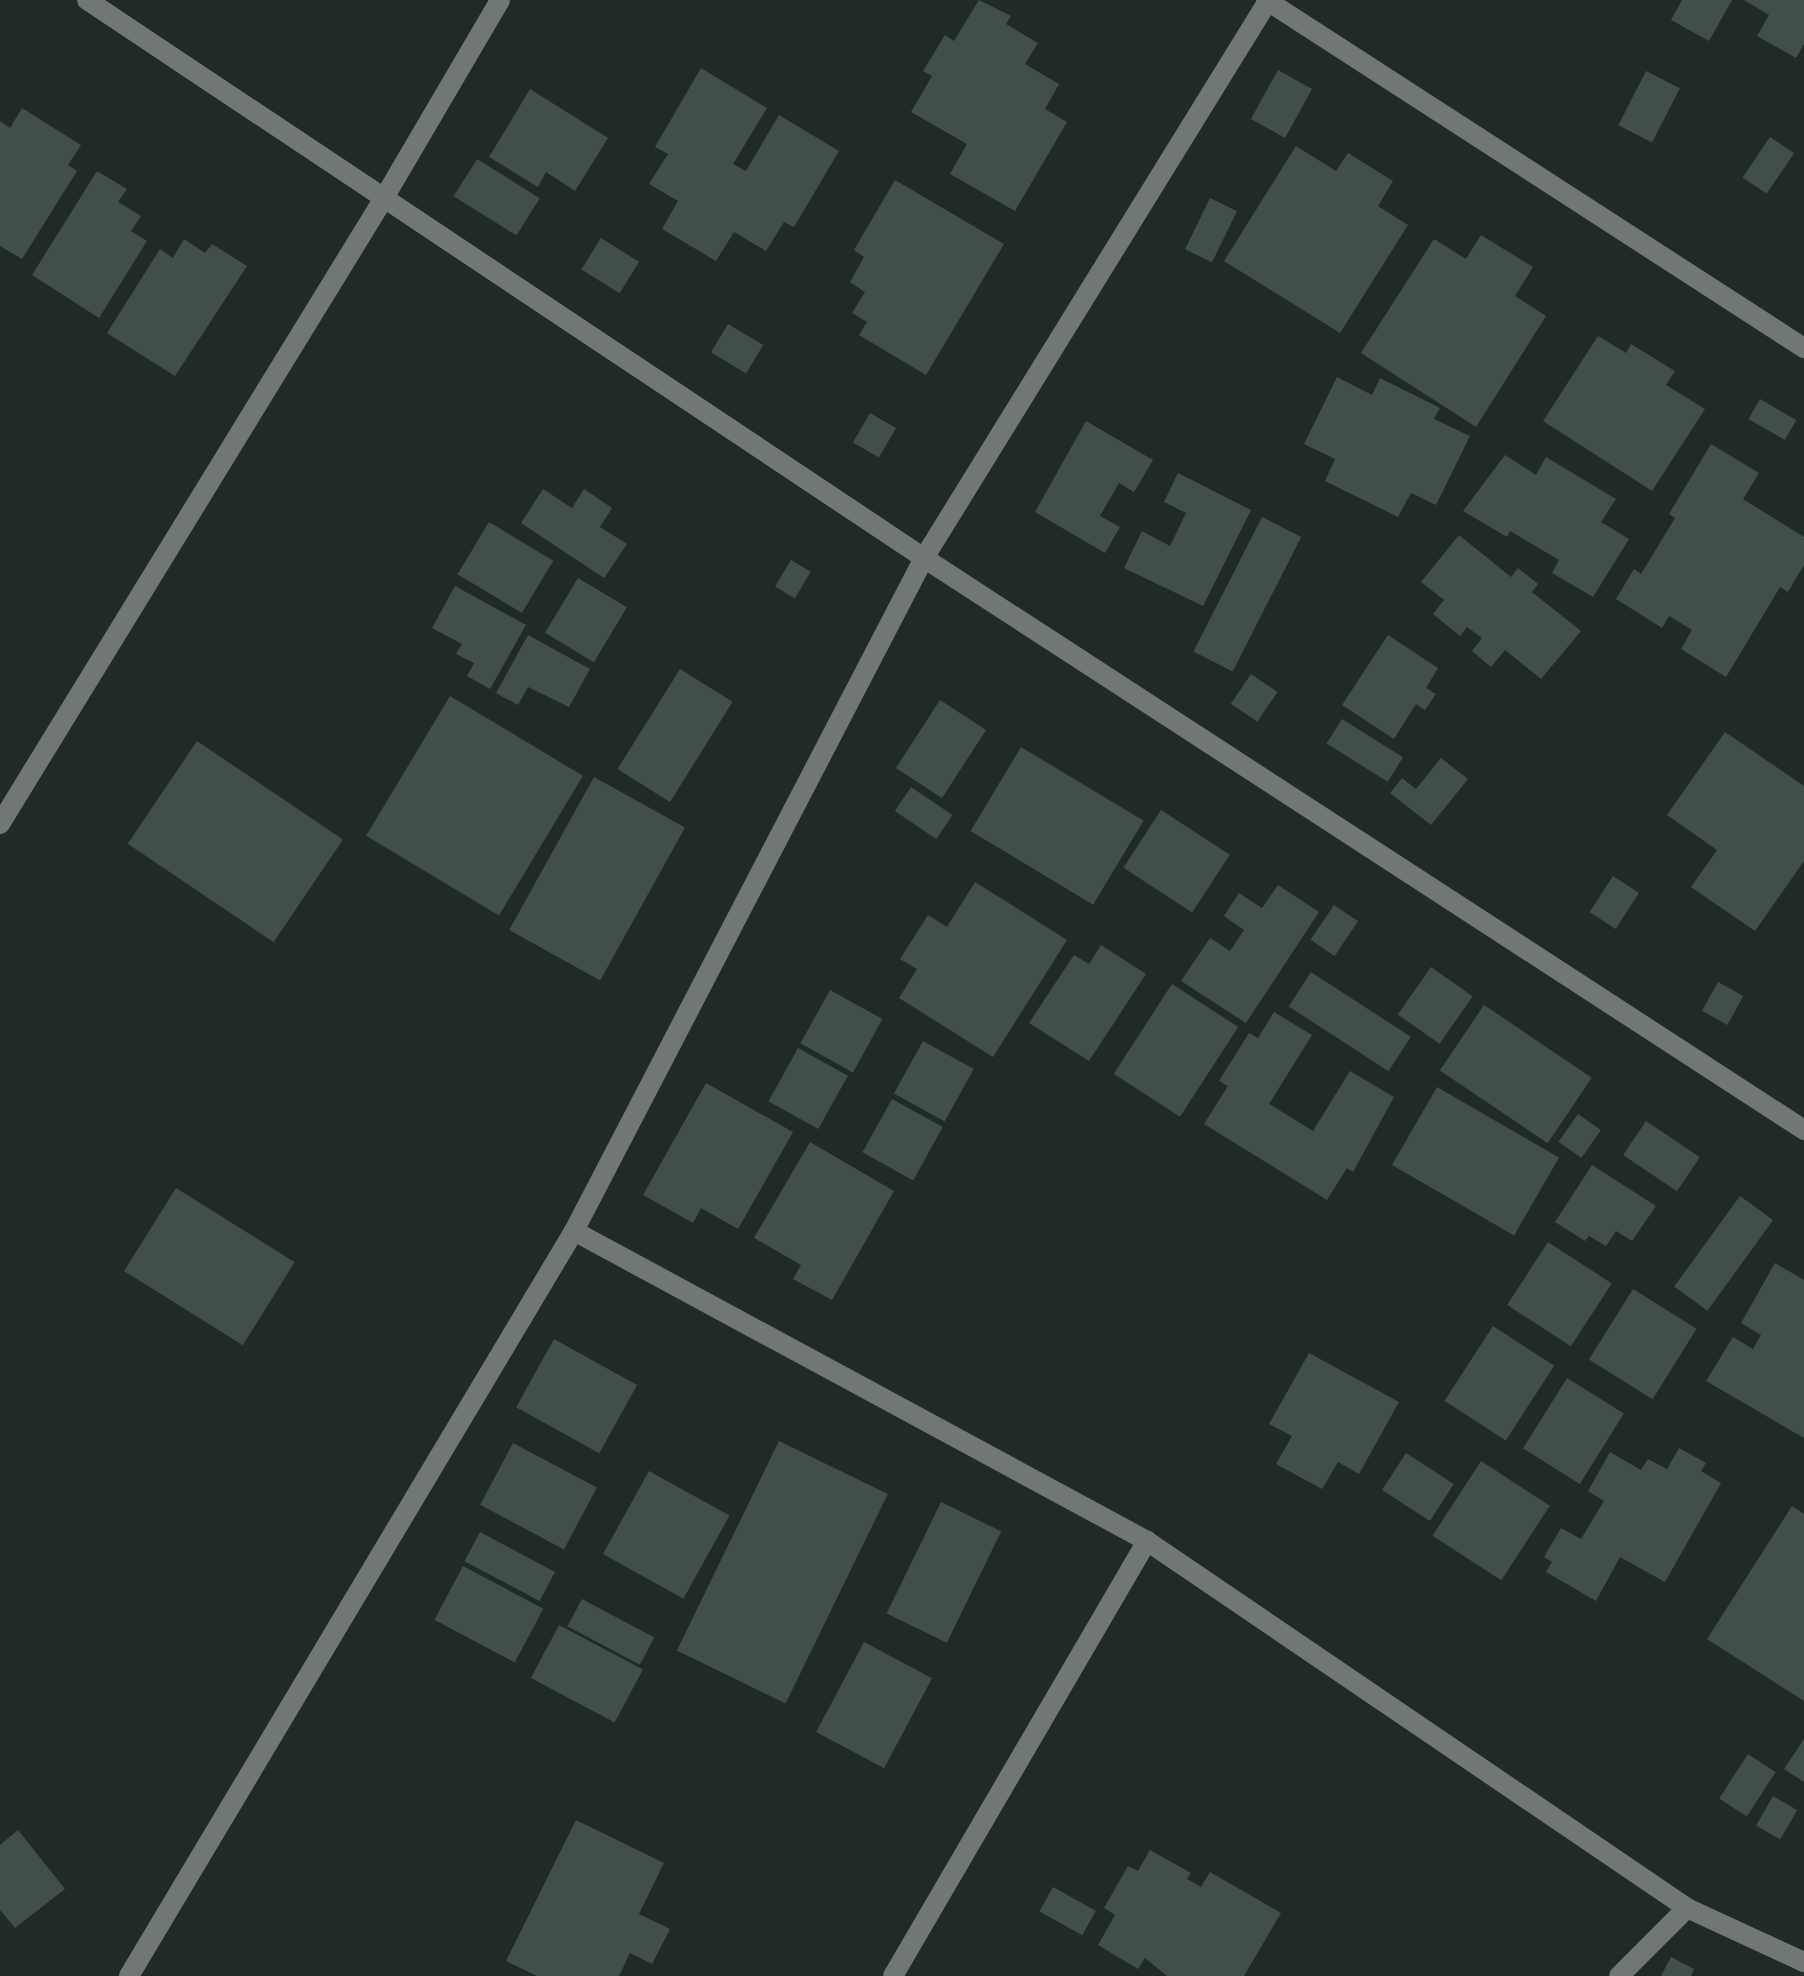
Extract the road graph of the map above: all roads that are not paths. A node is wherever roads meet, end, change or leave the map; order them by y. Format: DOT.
graph roads {
  1 [pos="87,0"];
  2 [pos="500,0"];
  3 [pos="1267,1"];
  4 [pos="384,198"];
  5 [pos="1804,348"];
  6 [pos="924,558"];
  7 [pos="0,824"];
  8 [pos="1804,1130"];
  9 [pos="574,1231"];
  10 [pos="1147,1542"];
  11 [pos="1687,1908"];
  12 [pos="1804,1962"];
  13 [pos="129,1976"];
  14 [pos="892,1976"];
  15 [pos="1619,1976"];
  1 -- 4 [label="street"];
  2 -- 4 [label="street"];
  3 -- 5 [label="street"];
  3 -- 6 [label="street"];
  4 -- 6 [label="street"];
  4 -- 7 [label="street"];
  6 -- 8 [label="street"];
  6 -- 9 [label="street"];
  9 -- 10 [label="street"];
  9 -- 13 [label="street"];
  10 -- 11 [label="street"];
  10 -- 14 [label="street"];
  11 -- 12 [label="street"];
  11 -- 15 [label="street"];
}
